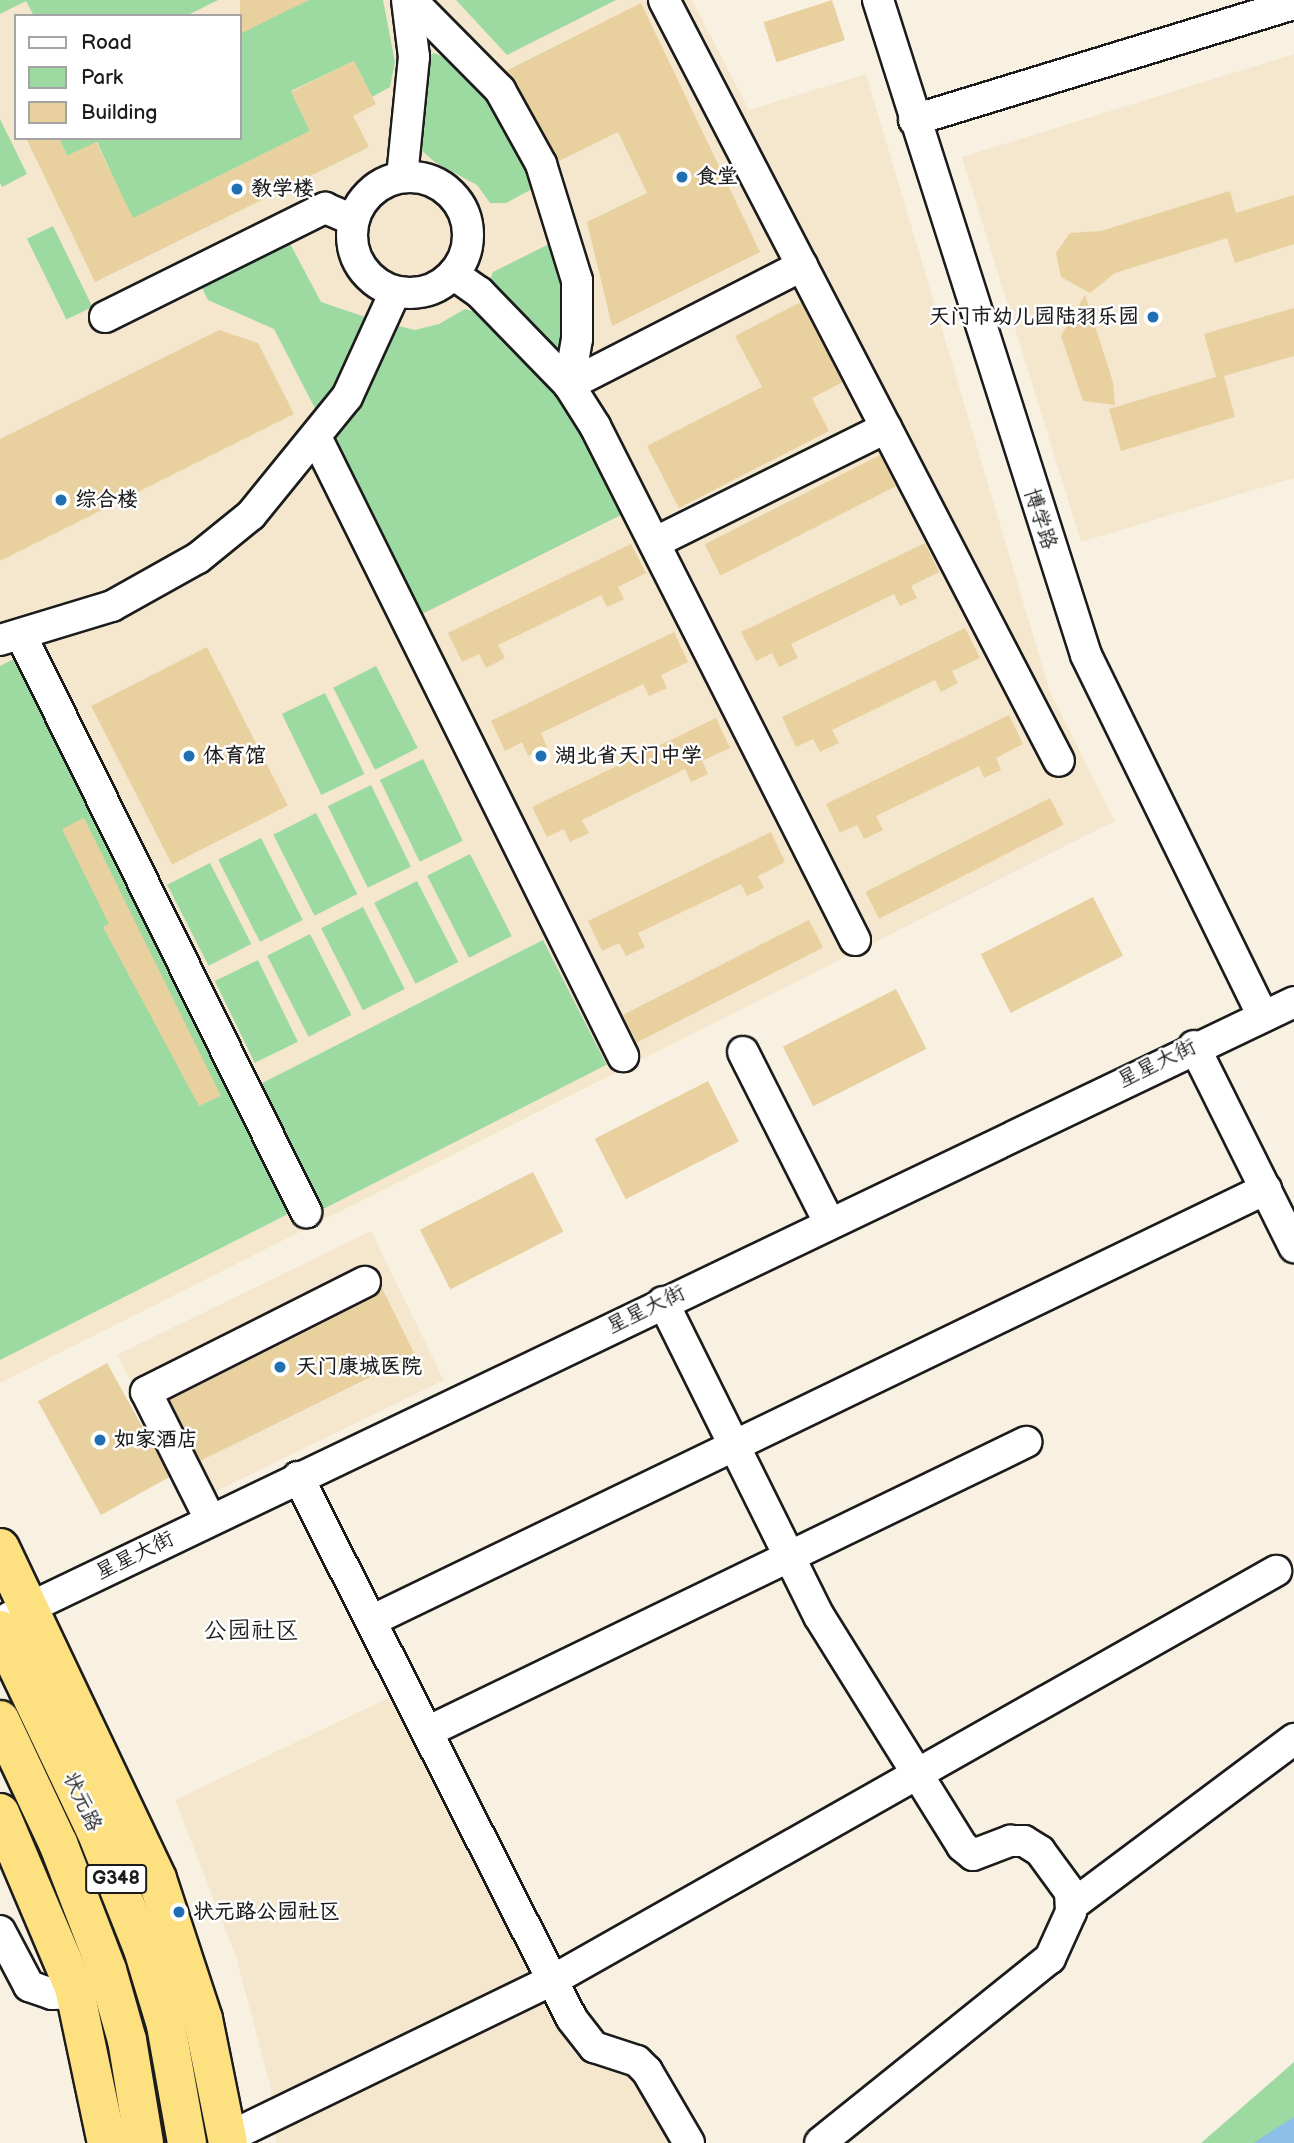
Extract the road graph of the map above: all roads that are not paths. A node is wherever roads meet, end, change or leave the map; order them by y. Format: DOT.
graph roads {
  1 [pos="409,0"];
  2 [pos="664,0"];
  3 [pos="878,0"];
  4 [pos="1294,4"];
  5 [pos="914,120"];
  6 [pos="402,177"];
  7 [pos="353,220"];
  8 [pos="802,266"];
  9 [pos="453,274"];
  10 [pos="395,292"];
  11 [pos="105,317"];
  12 [pos="569,385"];
  13 [pos="886,428"];
  14 [pos="317,439"];
  15 [pos="656,542"];
  16 [pos="10,638"];
  17 [pos="1059,761"];
  18 [pos="855,940"];
  19 [pos="1294,1002"];
  20 [pos="1262,1014"];
  21 [pos="1194,1046"];
  22 [pos="743,1052"];
  23 [pos="623,1056"];
  24 [pos="1278,1196"];
  25 [pos="306,1212"];
  26 [pos="829,1222"];
  27 [pos="1294,1247"];
  28 [pos="365,1282"];
  29 [pos="663,1302"];
  30 [pos="1026,1442"];
  31 [pos="735,1445"];
  32 [pos="299,1477"];
  33 [pos="210,1519"];
  34 [pos="0,1548"];
  35 [pos="791,1556"];
  36 [pos="1276,1571"];
  37 [pos="10,1620"];
  38 [pos="371,1621"];
  39 [pos="0,1720"];
  40 [pos="427,1732"];
  41 [pos="1294,1739"];
  42 [pos="917,1775"];
  43 [pos="37,1797"];
  44 [pos="4,1839"];
  45 [pos="1070,1906"];
  46 [pos="133,1922"];
  47 [pos="0,1931"];
  48 [pos="189,1968"];
  49 [pos="553,1980"];
  50 [pos="113,1989"];
  51 [pos="75,1993"];
  52 [pos="227,2141"];
  53 [pos="107,2143"];
  54 [pos="145,2143"];
  55 [pos="187,2143"];
  56 [pos="689,2143"];
  57 [pos="820,2143"];
  1 -- 6 [label="street"];
  1 -- 12 [label="street"];
  2 -- 8 [label="street"];
  3 -- 5 [label="street, 博学路"];
  4 -- 5 [label="street"];
  5 -- 20 [label="street, 博学路"];
  6 -- 7 [label="street"];
  6 -- 9 [label="street"];
  7 -- 10 [label="street"];
  7 -- 11 [label="street"];
  8 -- 12 [label="street"];
  8 -- 13 [label="street"];
  9 -- 10 [label="street"];
  9 -- 12 [label="street"];
  10 -- 14 [label="street"];
  12 -- 15 [label="street"];
  13 -- 15 [label="street"];
  13 -- 17 [label="street"];
  14 -- 16 [label="street"];
  14 -- 23 [label="street"];
  15 -- 18 [label="street"];
  16 -- 25 [label="street"];
  19 -- 20 [label="street, 星星大街"];
  20 -- 21 [label="street, 星星大街"];
  21 -- 24 [label="street"];
  21 -- 26 [label="street, 星星大街"];
  22 -- 26 [label="street"];
  24 -- 27 [label="street"];
  24 -- 31 [label="street"];
  26 -- 29 [label="street, 星星大街"];
  28 -- 33 [label="street"];
  29 -- 31 [label="street"];
  29 -- 32 [label="street, 星星大街"];
  30 -- 35 [label="street"];
  31 -- 35 [label="street"];
  31 -- 38 [label="street"];
  32 -- 33 [label="street, 星星大街"];
  32 -- 38 [label="street"];
  33 -- 37 [label="street, 星星大街"];
  34 -- 37 [label="highway"];
  35 -- 40 [label="street"];
  35 -- 42 [label="street"];
  36 -- 42 [label="street"];
  37 -- 46 [label="highway, 状元路 / G348"];
  37 -- 48 [label="highway"];
  38 -- 40 [label="street"];
  39 -- 43 [label="highway, 状元路 / G348"];
  40 -- 49 [label="street"];
  41 -- 45 [label="street"];
  42 -- 45 [label="street"];
  42 -- 49 [label="street"];
  43 -- 44 [label="highway"];
  43 -- 50 [label="highway, 状元路 / G348"];
  44 -- 51 [label="highway"];
  45 -- 57 [label="street"];
  46 -- 48 [label="highway"];
  46 -- 55 [label="highway, 状元路 / G348"];
  47 -- 51 [label="street"];
  48 -- 52 [label="highway"];
  49 -- 52 [label="street"];
  49 -- 56 [label="street"];
  50 -- 51 [label="highway"];
  50 -- 54 [label="highway, 状元路 / G348"];
  51 -- 53 [label="highway"];
}
